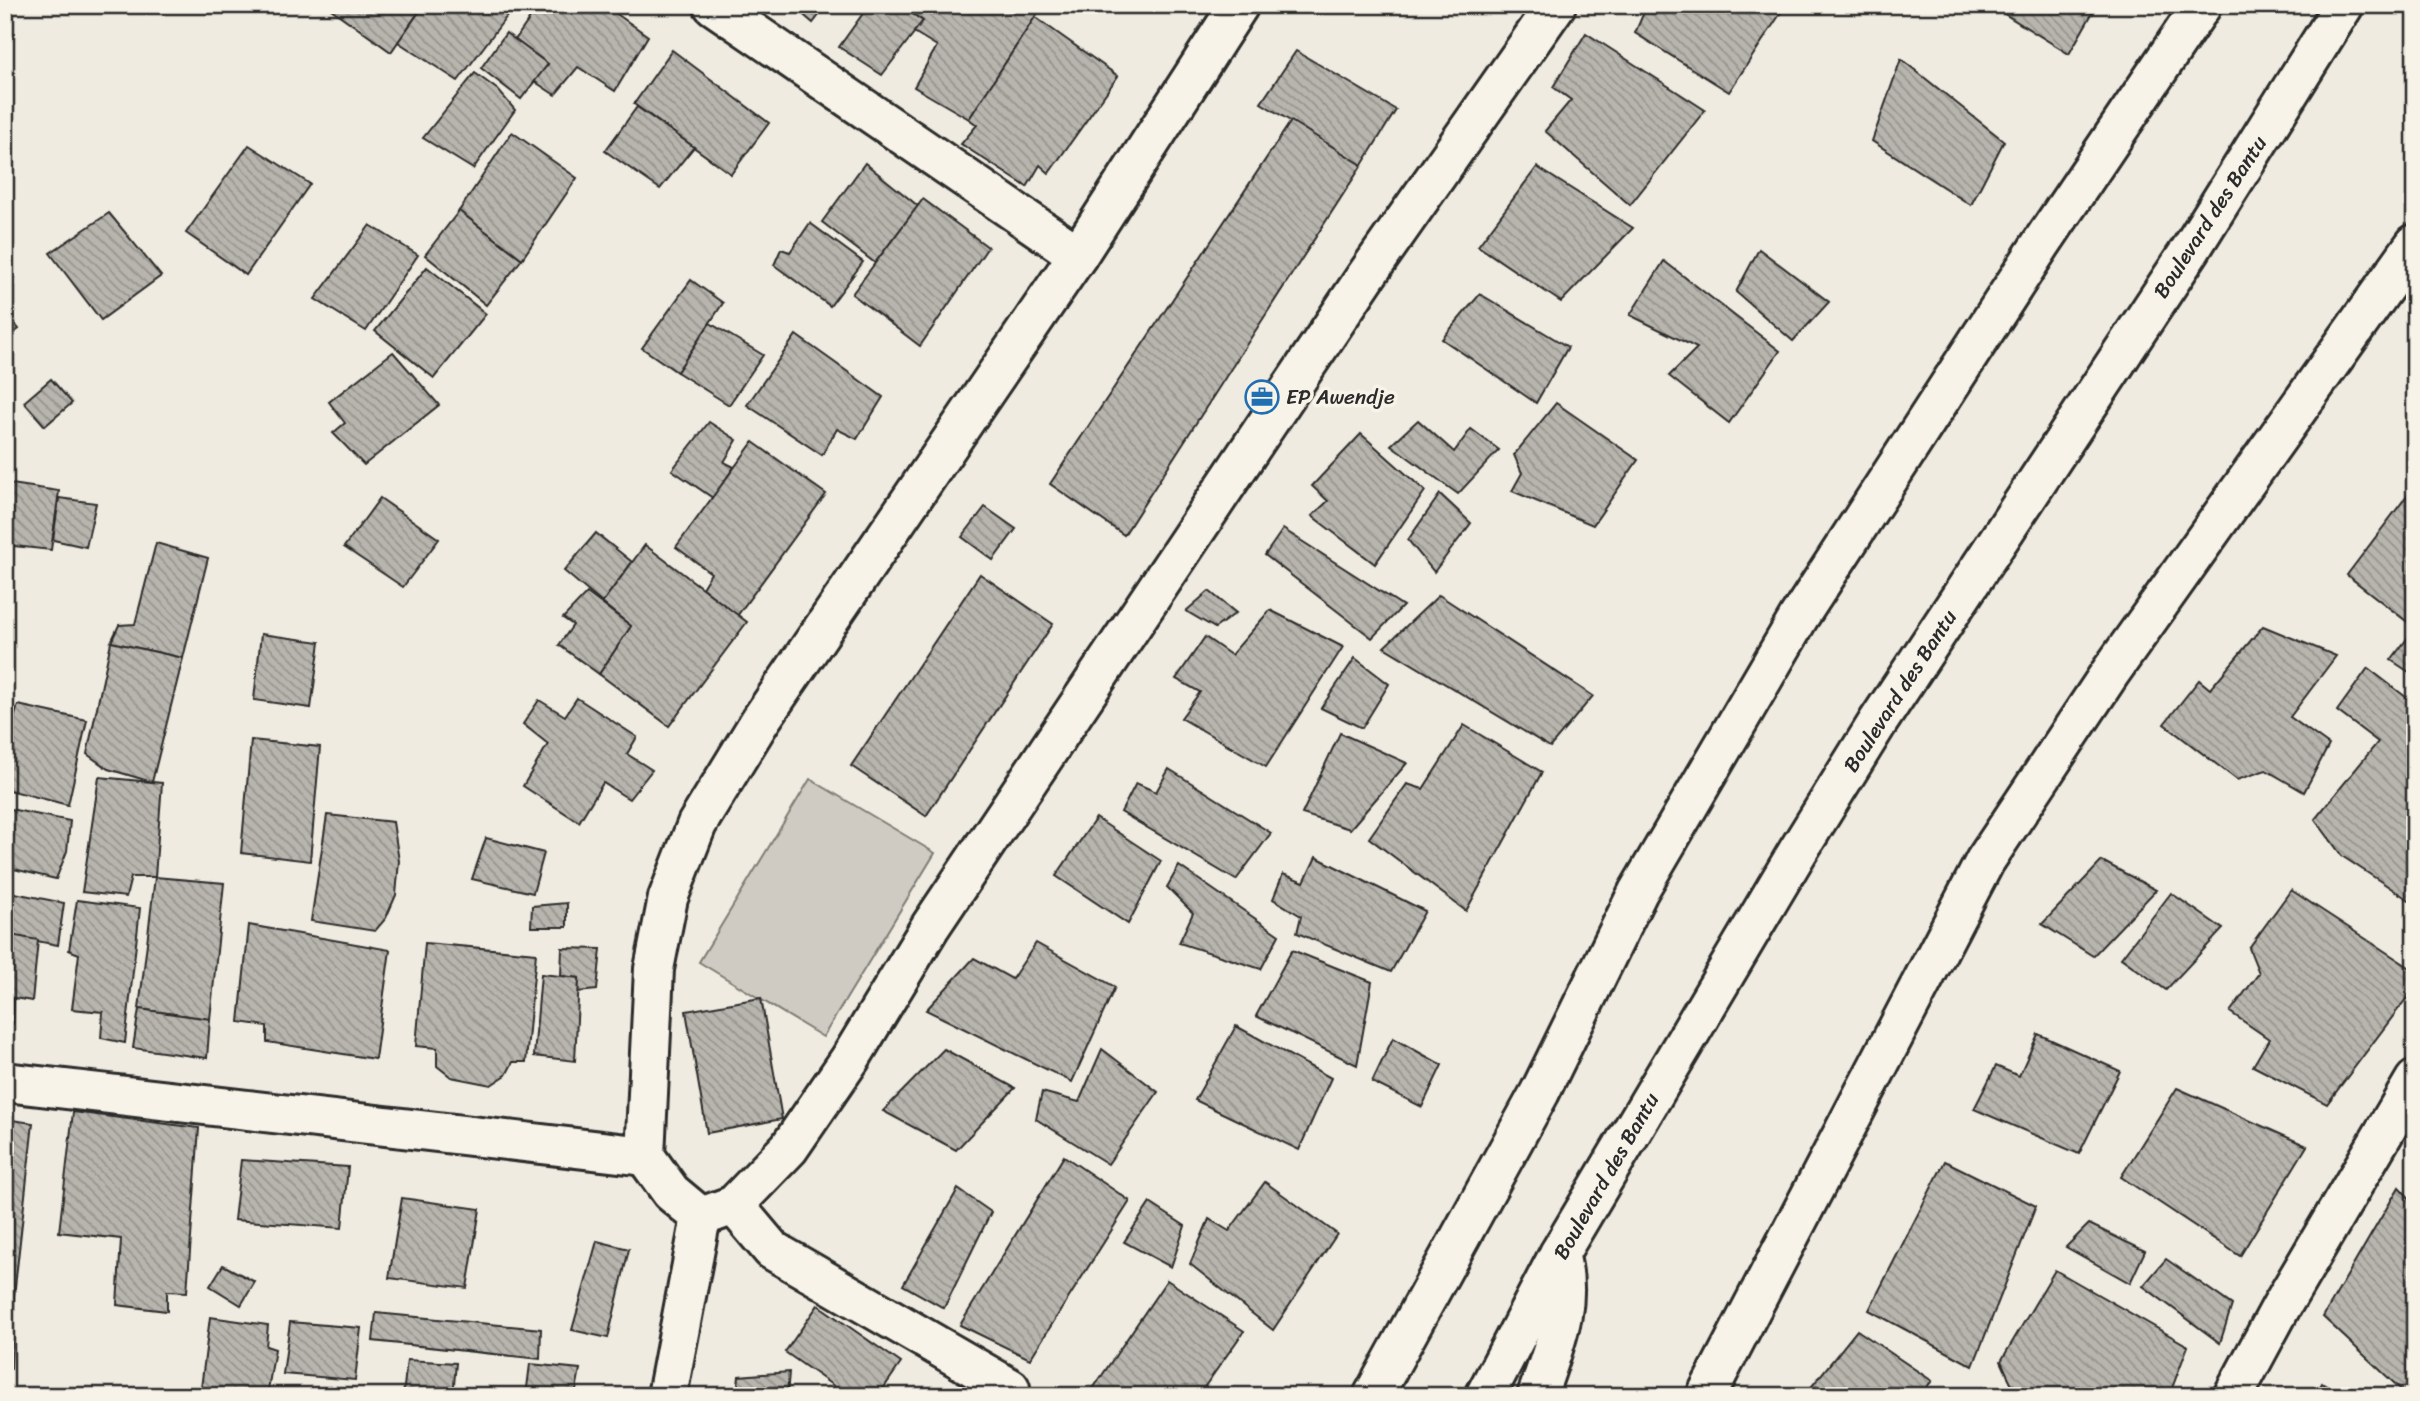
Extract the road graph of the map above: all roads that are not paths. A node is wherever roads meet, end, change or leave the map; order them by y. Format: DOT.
graph roads {
  1 [pos="713,5"];
  2 [pos="1239,5"];
  3 [pos="1556,5"];
  4 [pos="2202,5"];
  5 [pos="2344,5"];
  6 [pos="2415,244"];
  7 [pos="1078,255"];
  8 [pos="2415,1080"];
  9 [pos="5,1082"];
  10 [pos="645,1156"];
  11 [pos="718,1211"];
  12 [pos="1559,1254"];
  13 [pos="1010,1388"];
  14 [pos="667,1396"];
  15 [pos="1373,1396"];
  16 [pos="1485,1396"];
  17 [pos="1537,1396"];
  18 [pos="1706,1396"];
  19 [pos="2233,1396"];
  1 -- 7 [label="main road"];
  2 -- 7 [label="main road"];
  3 -- 11 [label="main road"];
  4 -- 15 [label="main road"];
  5 -- 12 [label="main road, Boulevard des Bantu"];
  6 -- 18 [label="main road"];
  7 -- 10 [label="main road"];
  8 -- 19 [label="main road"];
  9 -- 10 [label="main road"];
  10 -- 11 [label="main road"];
  11 -- 13 [label="main road"];
  11 -- 14 [label="main road"];
  12 -- 16 [label="main road, Boulevard des Bantu"];
  12 -- 17 [label="main road"];
}
